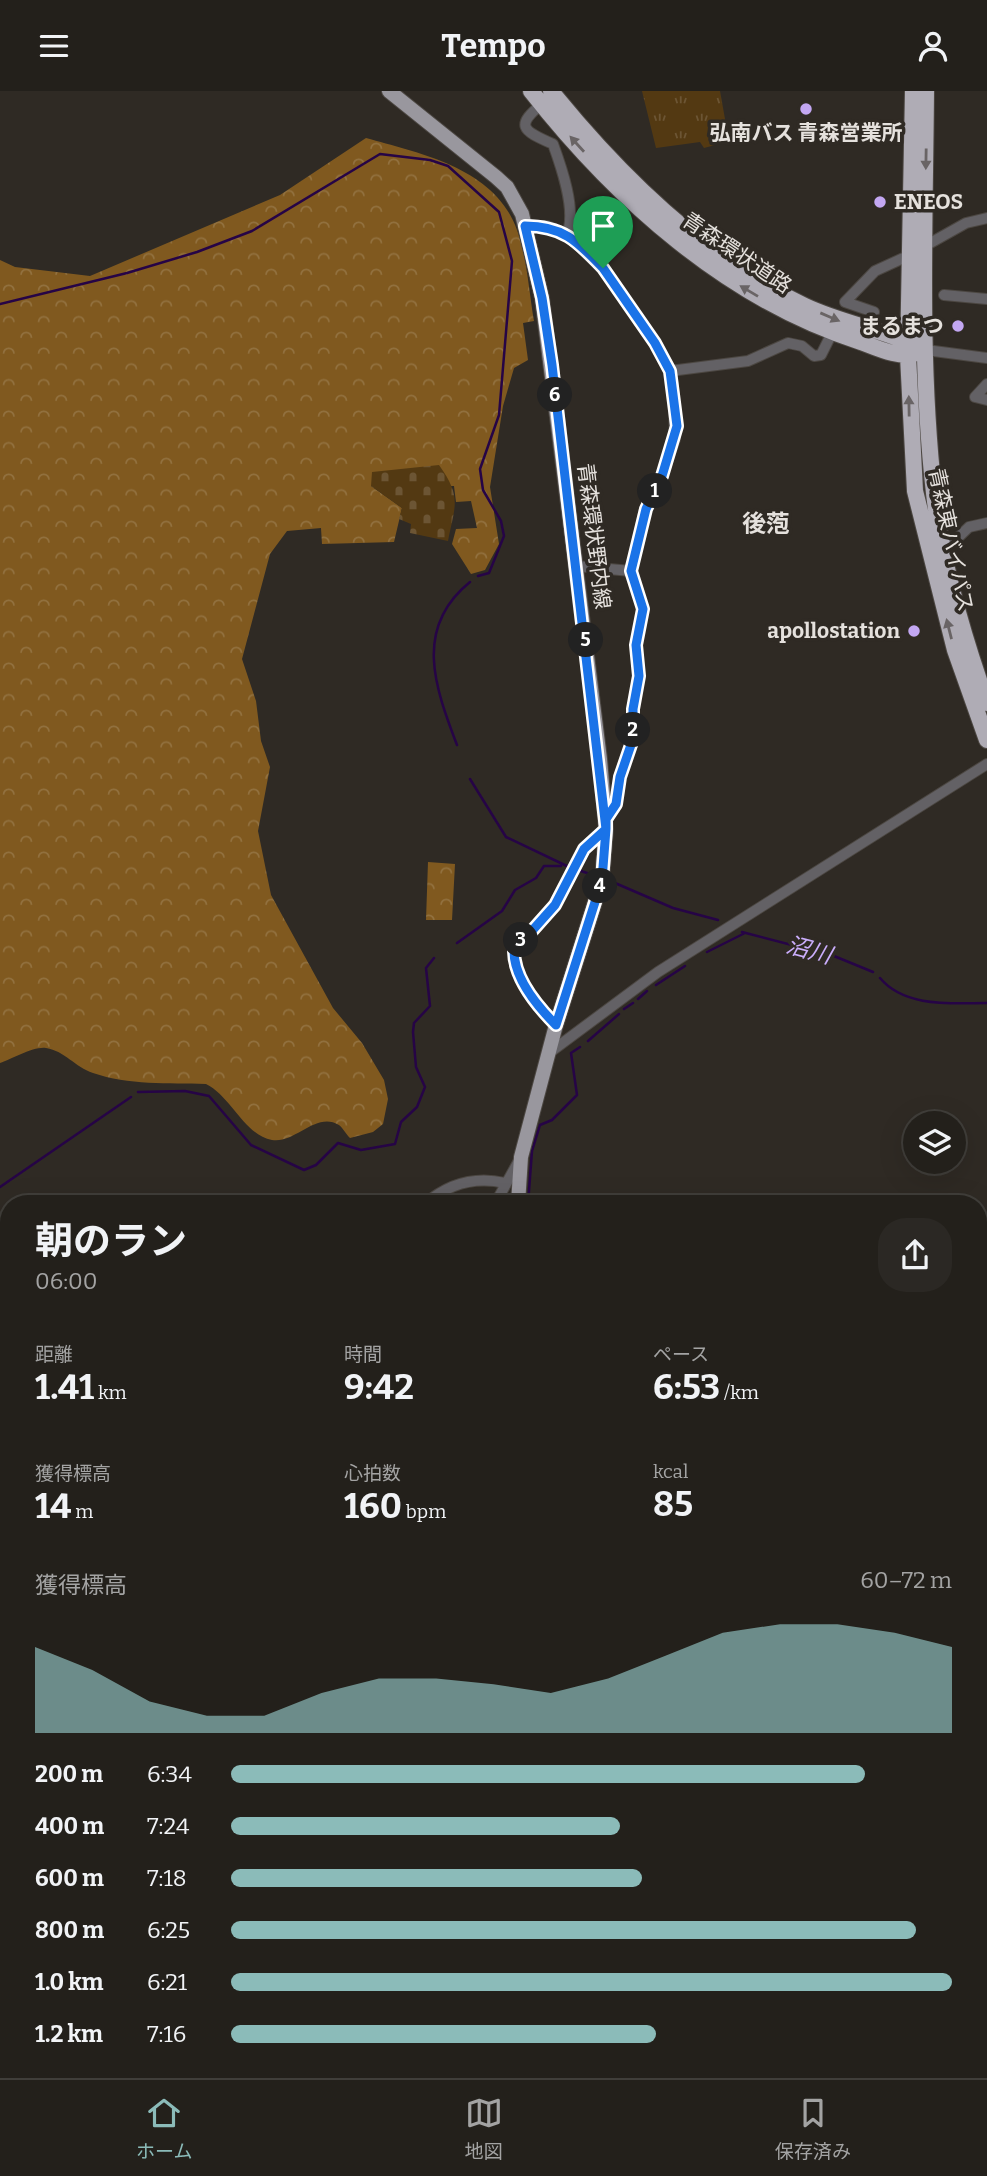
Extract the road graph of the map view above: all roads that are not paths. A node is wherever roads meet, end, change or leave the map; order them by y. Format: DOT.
graph roads {
  1 [pos="389,91"];
  2 [pos="914,91"];
  3 [pos="926,91"];
  4 [pos="547,94"];
  5 [pos="987,218"];
  6 [pos="525,226"];
  7 [pos="567,234"];
  8 [pos="925,246"];
  9 [pos="910,255"];
  10 [pos="944,295"];
  11 [pos="987,299"];
  12 [pos="867,330"];
  13 [pos="832,333"];
  14 [pos="908,349"];
  15 [pos="926,350"];
  16 [pos="987,358"];
  17 [pos="670,371"];
  18 [pos="987,384"];
  19 [pos="987,400"];
  20 [pos="987,523"];
  21 [pos="943,552"];
  22 [pos="576,566"];
  23 [pos="631,571"];
  24 [pos="987,703"];
  25 [pos="987,740"];
  26 [pos="987,764"];
  27 [pos="606,824"];
  28 [pos="556,1025"];
  29 [pos="549,1053"];
  30 [pos="521,1157"];
  31 [pos="505,1183"];
  32 [pos="437,1195"];
  33 [pos="499,1195"];
  34 [pos="519,1195"];
  1 -- 6 [label="main road, 青森環状野内線"];
  2 -- 9 [label="highway, 青森東バイパス"];
  3 -- 8 [label="highway, 青森東バイパス, one-way"];
  4 -- 7 [label="street"];
  4 -- 12 [label="highway, 青森環状道路, one-way"];
  13 -- 4 [label="highway, 青森環状道路, one-way"];
  5 -- 8 [label="street"];
  6 -- 7 [label="street"];
  6 -- 22 [label="main road, 青森環状野内線"];
  7 -- 17 [label="street"];
  8 -- 15 [label="highway, 青森東バイパス"];
  9 -- 12 [label="street"];
  9 -- 14 [label="highway, 青森東バイパス"];
  10 -- 11 [label="street"];
  12 -- 14 [label="highway, 青森環状道路"];
  13 -- 14 [label="highway, 青森環状道路"];
  13 -- 17 [label="street"];
  14 -- 15 [label="highway, 青森環状道路"];
  25 -- 14 [label="highway, 青森東バイパス, one-way"];
  15 -- 16 [label="street"];
  15 -- 21 [label="highway, 青森東バイパス"];
  17 -- 23 [label="street"];
  18 -- 19 [label="street"];
  20 -- 21 [label="street"];
  21 -- 24 [label="highway, 青森東バイパス"];
  22 -- 23 [label="street"];
  22 -- 27 [label="main road, 青森環状野内線"];
  23 -- 27 [label="street"];
  26 -- 29 [label="street"];
  27 -- 28 [label="main road, 青森環状野内線"];
  27 -- 28 [label="street"];
  28 -- 29 [label="main road, 青森環状野内線"];
  29 -- 30 [label="main road, 青森環状野内線"];
  30 -- 31 [label="street"];
  30 -- 34 [label="main road, 青森環状野内線"];
  31 -- 32 [label="street"];
  31 -- 33 [label="street"];
}
